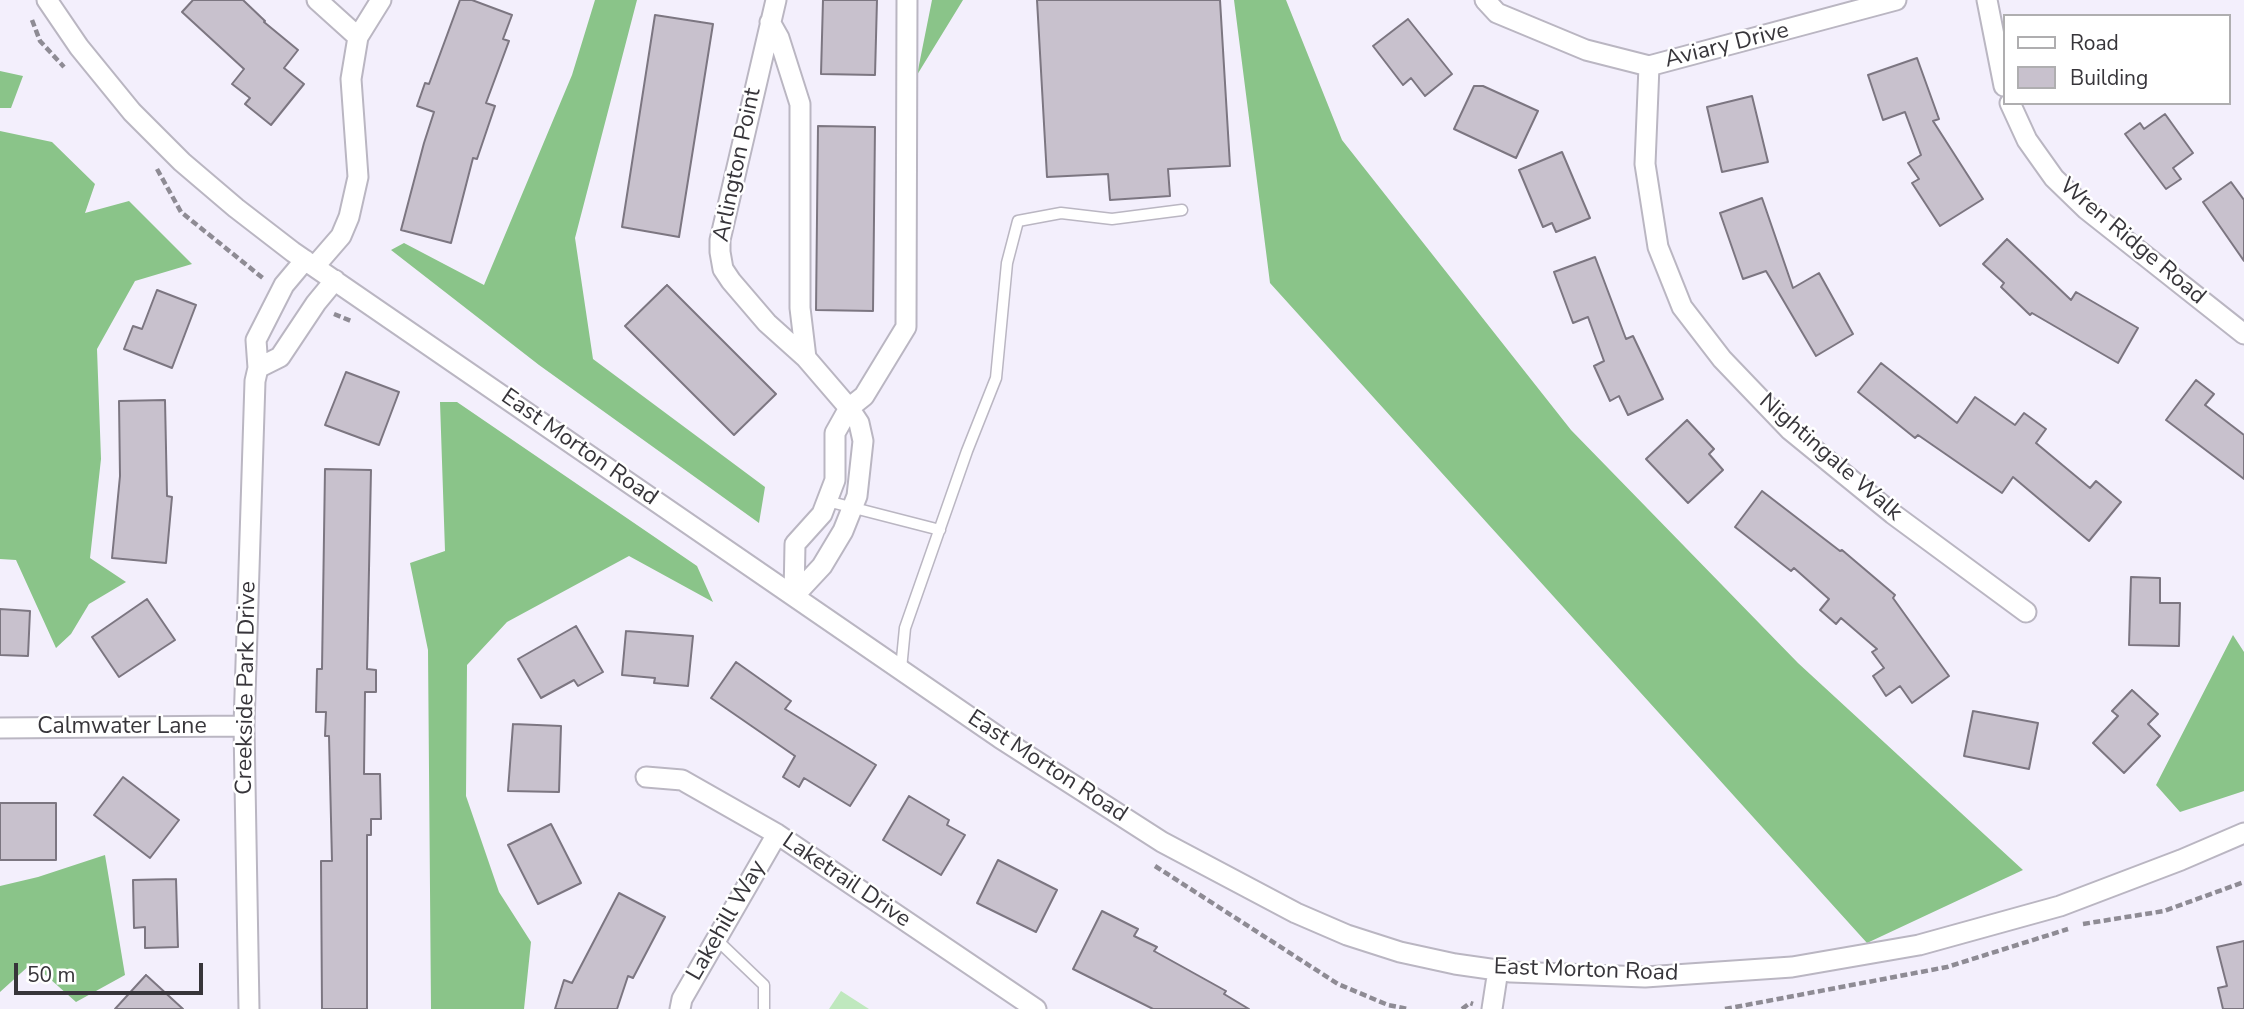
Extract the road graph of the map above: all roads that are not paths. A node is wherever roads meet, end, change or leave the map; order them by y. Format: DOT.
graph roads {
  1 [pos="47,0"];
  2 [pos="317,0"];
  3 [pos="382,0"];
  4 [pos="776,0"];
  5 [pos="907,0"];
  6 [pos="1485,0"];
  7 [pos="1896,0"];
  8 [pos="1987,0"];
  9 [pos="770,22"];
  10 [pos="358,37"];
  11 [pos="1649,66"];
  12 [pos="2002,76"];
  13 [pos="2011,105"];
  14 [pos="1182,210"];
  15 [pos="310,263"];
  16 [pos="335,280"];
  17 [pos="2244,334"];
  18 [pos="806,358"];
  19 [pos="258,368"];
  20 [pos="849,408"];
  21 [pos="827,500"];
  22 [pos="852,508"];
  23 [pos="940,530"];
  24 [pos="794,596"];
  25 [pos="2026,612"];
  26 [pos="901,670"];
  27 [pos="244,726"];
  28 [pos="0,728"];
  29 [pos="646,777"];
  30 [pos="2244,833"];
  31 [pos="777,834"];
  32 [pos="717,940"];
  33 [pos="1498,970"];
  34 [pos="248,1009"];
  35 [pos="680,1009"];
  36 [pos="764,1009"];
  37 [pos="1036,1009"];
  38 [pos="1492,1009"];
  1 -- 15 [label="street, East Morton Road"];
  2 -- 10 [label="street"];
  3 -- 10 [label="street, Creekside Park Drive"];
  4 -- 9 [label="street, Arlington Point"];
  5 -- 20 [label="street"];
  6 -- 11 [label="street, Aviary Drive"];
  7 -- 11 [label="street, Aviary Drive"];
  8 -- 12 [label="street"];
  9 -- 18 [label="street"];
  9 -- 18 [label="street, Arlington Point"];
  10 -- 15 [label="street, Creekside Park Drive"];
  11 -- 25 [label="street, Nightingale Walk"];
  13 -- 17 [label="street, Wren Ridge Road"];
  14 -- 23 [label="lane"];
  15 -- 16 [label="street, East Morton Road"];
  15 -- 19 [label="street, Creekside Park Drive"];
  16 -- 19 [label="street"];
  16 -- 24 [label="street, East Morton Road"];
  18 -- 20 [label="street, Arlington Point"];
  19 -- 27 [label="street, Creekside Park Drive"];
  20 -- 21 [label="street"];
  20 -- 22 [label="street, Arlington Point"];
  21 -- 22 [label="lane"];
  21 -- 24 [label="street"];
  22 -- 23 [label="lane"];
  22 -- 24 [label="street, Arlington Point"];
  23 -- 26 [label="lane"];
  24 -- 26 [label="street, East Morton Road"];
  26 -- 33 [label="street, East Morton Road"];
  27 -- 28 [label="street, Calmwater Lane"];
  27 -- 34 [label="street, Creekside Park Drive"];
  29 -- 31 [label="street, Laketrail Drive"];
  30 -- 33 [label="street, East Morton Road"];
  31 -- 32 [label="street, Lakehill Way"];
  31 -- 37 [label="street, Laketrail Drive"];
  32 -- 35 [label="street, Lakehill Way"];
  32 -- 36 [label="lane"];
  33 -- 38 [label="street"];
}
